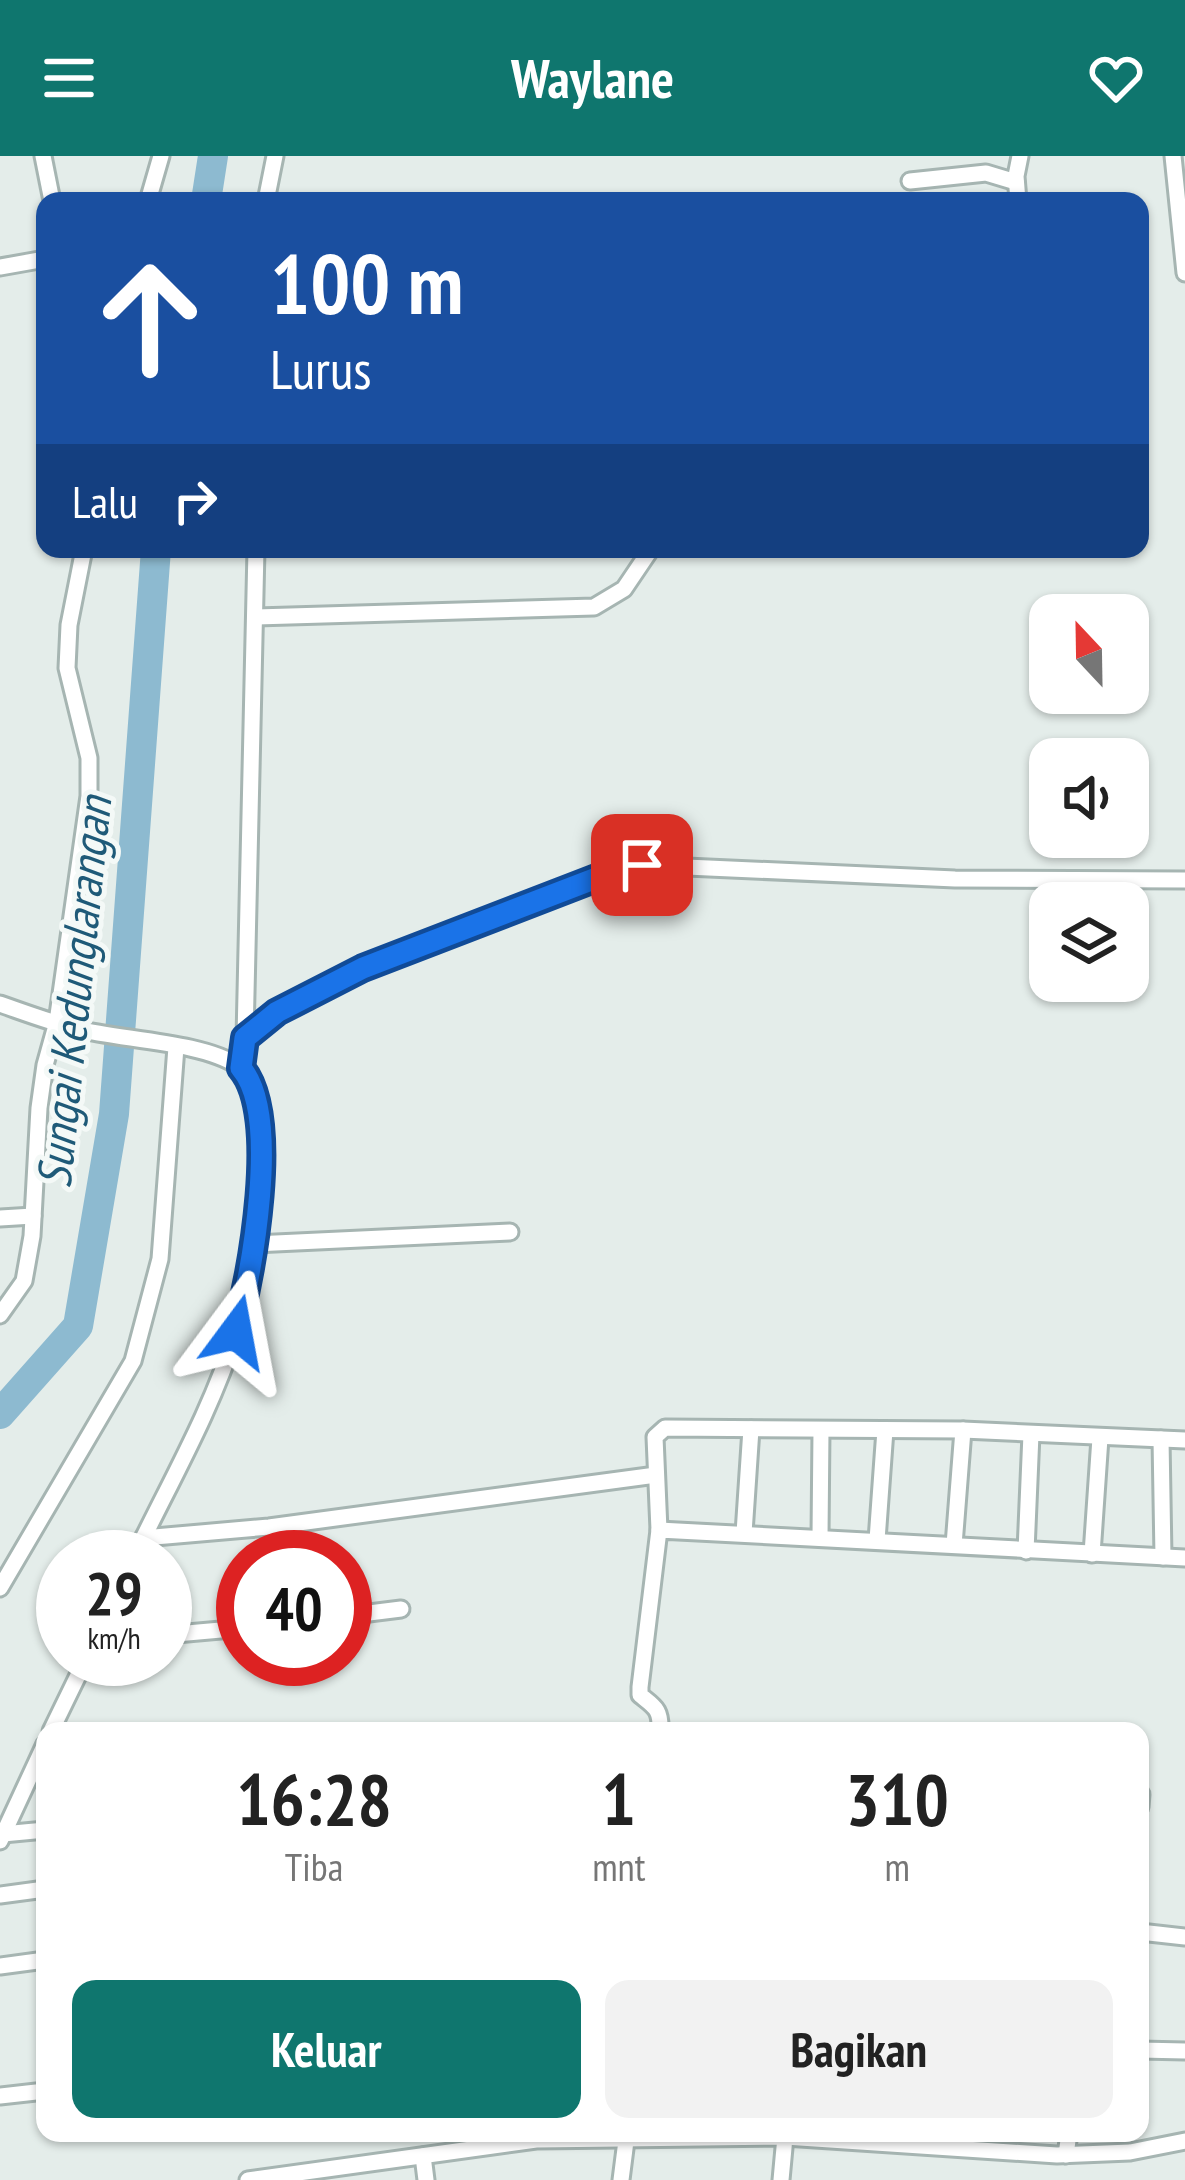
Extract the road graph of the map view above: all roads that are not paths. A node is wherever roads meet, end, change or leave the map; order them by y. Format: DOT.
graph roads {
  1 [pos="43,156"];
  2 [pos="161,156"];
  3 [pos="275,156"];
  4 [pos="1020,156"];
  5 [pos="1173,156"];
  6 [pos="910,181"];
  7 [pos="1016,182"];
  8 [pos="50,192"];
  9 [pos="151,192"];
  10 [pos="268,192"];
  11 [pos="1017,192"];
  12 [pos="36,261"];
  13 [pos="0,267"];
  14 [pos="1185,273"];
  15 [pos="82,558"];
  16 [pos="256,558"];
  17 [pos="645,558"];
  18 [pos="256,617"];
  19 [pos="1185,880"];
  20 [pos="0,1004"];
  21 [pos="57,1022"];
  22 [pos="245,1038"];
  23 [pos="176,1047"];
  24 [pos="241,1068"];
  25 [pos="33,1216"];
  26 [pos="0,1218"];
  27 [pos="511,1232"];
  28 [pos="254,1244"];
  29 [pos="0,1315"];
  30 [pos="751,1429"];
  31 [pos="821,1430"];
  32 [pos="885,1430"];
  33 [pos="962,1430"];
  34 [pos="1030,1434"];
  35 [pos="1100,1438"];
  36 [pos="1161,1439"];
  37 [pos="1185,1440"];
  38 [pos="656,1474"];
  39 [pos="147,1530"];
  40 [pos="659,1530"];
  41 [pos="744,1533"];
  42 [pos="192,1534"];
  43 [pos="820,1537"];
  44 [pos="878,1540"];
  45 [pos="954,1545"];
  46 [pos="1026,1550"];
  47 [pos="1092,1554"];
  48 [pos="1163,1557"];
  49 [pos="1185,1558"];
  50 [pos="0,1588"];
  51 [pos="401,1609"];
  52 [pos="372,1613"];
  53 [pos="73,1686"];
  54 [pos="55,1722"];
  55 [pos="660,1722"];
  56 [pos="36,1763"];
  57 [pos="36,1831"];
  58 [pos="2,1837"];
  59 [pos="36,1890"];
  60 [pos="0,1895"];
  61 [pos="1149,1933"];
  62 [pos="1185,1937"];
  63 [pos="36,1961"];
  64 [pos="0,1966"];
  65 [pos="1149,2050"];
  66 [pos="1185,2051"];
  67 [pos="36,2092"];
  68 [pos="0,2096"];
  69 [pos="1185,2141"];
  70 [pos="522,2142"];
  71 [pos="626,2142"];
  72 [pos="785,2142"];
  73 [pos="863,2142"];
  74 [pos="1068,2142"];
  75 [pos="1066,2155"];
  76 [pos="423,2156"];
  77 [pos="345,2173"];
  78 [pos="294,2177"];
  79 [pos="248,2180"];
  80 [pos="426,2180"];
  81 [pos="621,2180"];
  82 [pos="781,2180"];
  1 -- 8 [label="street"];
  2 -- 9 [label="street"];
  3 -- 10 [label="street"];
  4 -- 7 [label="street"];
  5 -- 14 [label="street"];
  6 -- 7 [label="street"];
  7 -- 11 [label="street"];
  12 -- 13 [label="street"];
  15 -- 21 [label="street"];
  16 -- 18 [label="street"];
  17 -- 18 [label="street"];
  18 -- 22 [label="street"];
  19 -- 22 [label="street"];
  20 -- 21 [label="street"];
  21 -- 23 [label="street"];
  21 -- 25 [label="street"];
  22 -- 24 [label="street"];
  23 -- 24 [label="street"];
  23 -- 50 [label="street"];
  24 -- 28 [label="street"];
  25 -- 26 [label="street"];
  25 -- 29 [label="street"];
  27 -- 28 [label="street"];
  28 -- 39 [label="street"];
  30 -- 31 [label="street"];
  30 -- 38 [label="street"];
  30 -- 41 [label="street"];
  31 -- 32 [label="street"];
  31 -- 43 [label="street"];
  32 -- 33 [label="street"];
  32 -- 44 [label="street"];
  33 -- 34 [label="street"];
  33 -- 45 [label="street"];
  34 -- 35 [label="street"];
  34 -- 46 [label="street"];
  35 -- 36 [label="street"];
  35 -- 47 [label="street"];
  36 -- 37 [label="street"];
  36 -- 48 [label="street"];
  38 -- 40 [label="street"];
  38 -- 42 [label="street"];
  40 -- 41 [label="street"];
  40 -- 55 [label="street"];
  41 -- 43 [label="street"];
  43 -- 44 [label="street"];
  44 -- 45 [label="street"];
  45 -- 46 [label="street"];
  46 -- 47 [label="street"];
  47 -- 48 [label="street"];
  48 -- 49 [label="street"];
  51 -- 52 [label="street"];
  53 -- 54 [label="street"];
  56 -- 58 [label="street"];
  57 -- 58 [label="street"];
  59 -- 60 [label="street"];
  61 -- 62 [label="street"];
  63 -- 64 [label="street"];
  65 -- 66 [label="street"];
  67 -- 68 [label="street"];
  69 -- 75 [label="street"];
  70 -- 76 [label="street"];
  71 -- 81 [label="street"];
  72 -- 82 [label="street"];
  73 -- 75 [label="street"];
  74 -- 75 [label="street"];
  76 -- 77 [label="street"];
  76 -- 80 [label="street"];
  77 -- 78 [label="street"];
  78 -- 79 [label="street"];
}
